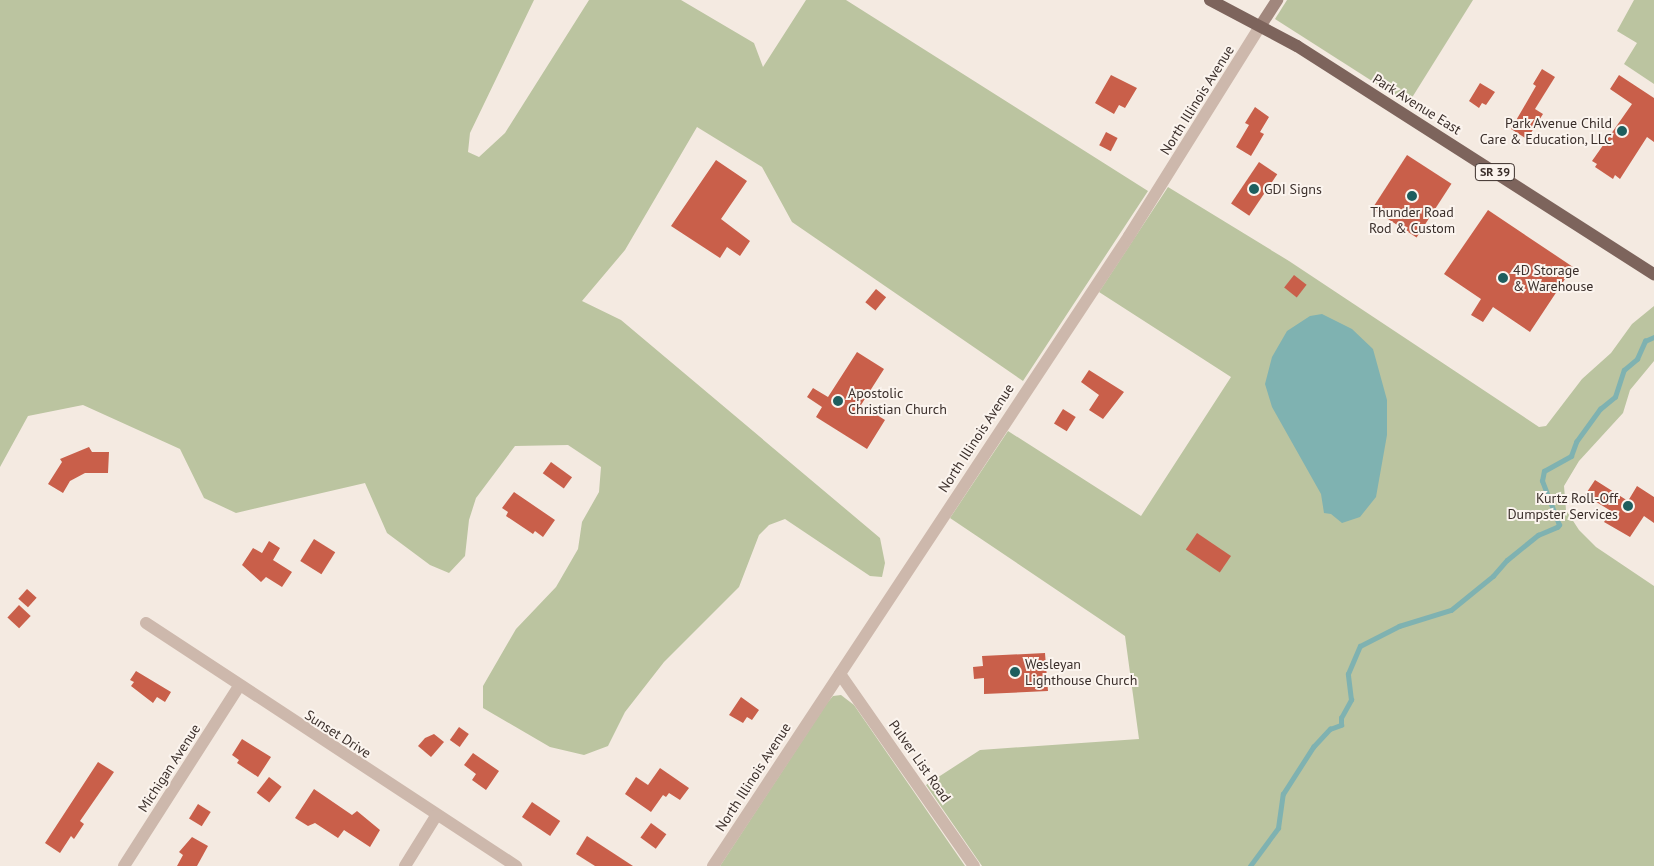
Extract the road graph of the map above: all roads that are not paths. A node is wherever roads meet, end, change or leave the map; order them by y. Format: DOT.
graph roads {
  1 [pos="1210,0"];
  2 [pos="1277,0"];
  3 [pos="1261,25"];
  4 [pos="1654,274"];
  5 [pos="146,623"];
  6 [pos="840,674"];
  7 [pos="239,686"];
  8 [pos="436,816"];
  9 [pos="124,866"];
  10 [pos="405,866"];
  11 [pos="516,866"];
  12 [pos="713,866"];
  13 [pos="974,866"];
  1 -- 3 [label="main road, Park Avenue East / SR 39"];
  2 -- 3 [label="main road"];
  3 -- 4 [label="main road, Park Avenue East / SR 39"];
  3 -- 6 [label="street, North Illinois Avenue"];
  5 -- 7 [label="street, Sunset Drive"];
  6 -- 12 [label="street, North Illinois Avenue"];
  6 -- 13 [label="street, Pulver List Road"];
  7 -- 8 [label="street, Sunset Drive"];
  7 -- 9 [label="street, Michigan Avenue"];
  8 -- 10 [label="street"];
  8 -- 11 [label="street, Sunset Drive"];
}
